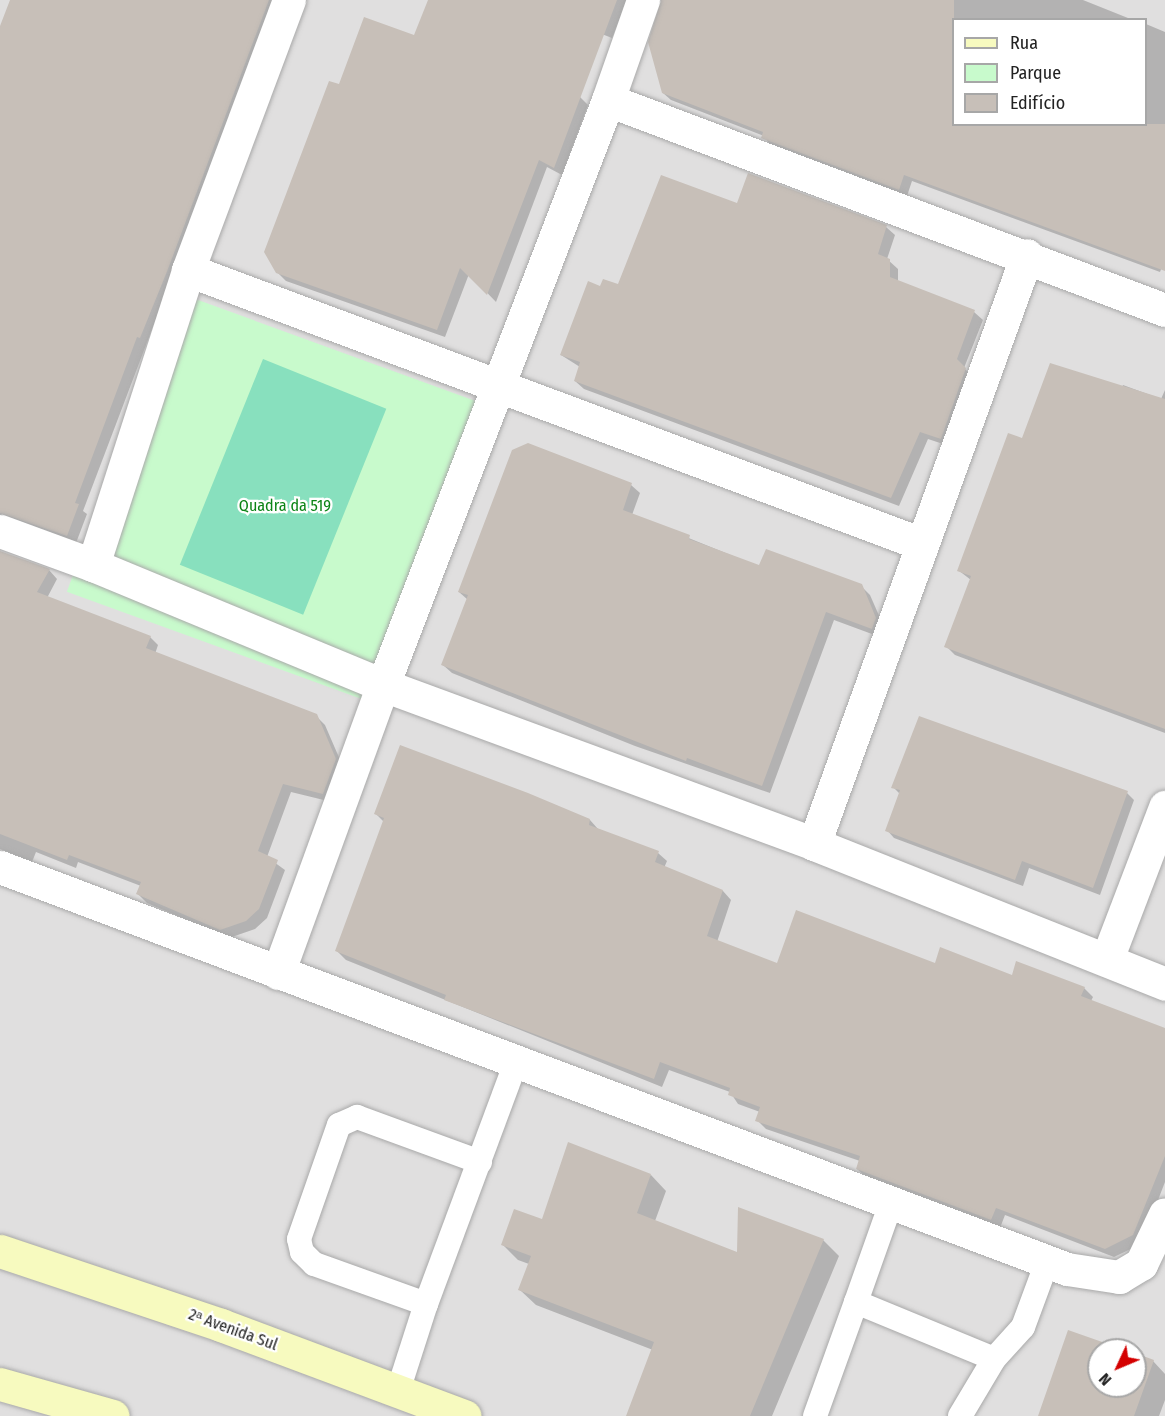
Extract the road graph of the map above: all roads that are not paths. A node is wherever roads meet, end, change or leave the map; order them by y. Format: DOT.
graph roads {
  1 [pos="289,0"];
  2 [pos="643,0"];
  3 [pos="608,100"];
  4 [pos="1027,255"];
  5 [pos="188,270"];
  6 [pos="1165,310"];
  7 [pos="495,386"];
  8 [pos="0,531"];
  9 [pos="921,544"];
  10 [pos="93,565"];
  11 [pos="383,685"];
  12 [pos="1165,807"];
  13 [pos="814,844"];
  14 [pos="0,867"];
  15 [pos="1107,959"];
  16 [pos="279,973"];
  17 [pos="1165,984"];
  18 [pos="516,1062"];
  19 [pos="480,1162"];
  20 [pos="891,1203"];
  21 [pos="1165,1214"];
  22 [pos="0,1251"];
  23 [pos="1047,1262"];
  24 [pos="856,1302"];
  25 [pos="426,1304"];
  26 [pos="994,1359"];
  27 [pos="0,1384"];
  28 [pos="398,1391"];
  29 [pos="113,1416"];
  30 [pos="465,1416"];
  31 [pos="815,1416"];
  32 [pos="960,1416"];
  1 -- 5 [label="street"];
  2 -- 3 [label="street"];
  3 -- 4 [label="street"];
  3 -- 7 [label="street"];
  4 -- 6 [label="street"];
  4 -- 9 [label="street"];
  5 -- 7 [label="street"];
  5 -- 10 [label="street"];
  7 -- 9 [label="street"];
  7 -- 11 [label="street"];
  8 -- 10 [label="street"];
  9 -- 13 [label="street"];
  10 -- 11 [label="street"];
  11 -- 13 [label="street"];
  11 -- 16 [label="street"];
  12 -- 15 [label="street"];
  13 -- 15 [label="street"];
  14 -- 16 [label="street"];
  15 -- 17 [label="street"];
  16 -- 18 [label="street"];
  18 -- 19 [label="lane"];
  18 -- 20 [label="street"];
  19 -- 25 [label="lane"];
  19 -- 25 [label="lane"];
  20 -- 23 [label="street"];
  20 -- 24 [label="lane"];
  21 -- 23 [label="street"];
  22 -- 28 [label="street, 2ᵃ Avenida Sul"];
  23 -- 26 [label="lane"];
  24 -- 26 [label="lane"];
  24 -- 31 [label="lane"];
  25 -- 28 [label="lane"];
  26 -- 32 [label="lane"];
  27 -- 29 [label="street"];
  28 -- 30 [label="street, 2ᵃ Avenida Sul"];
}
